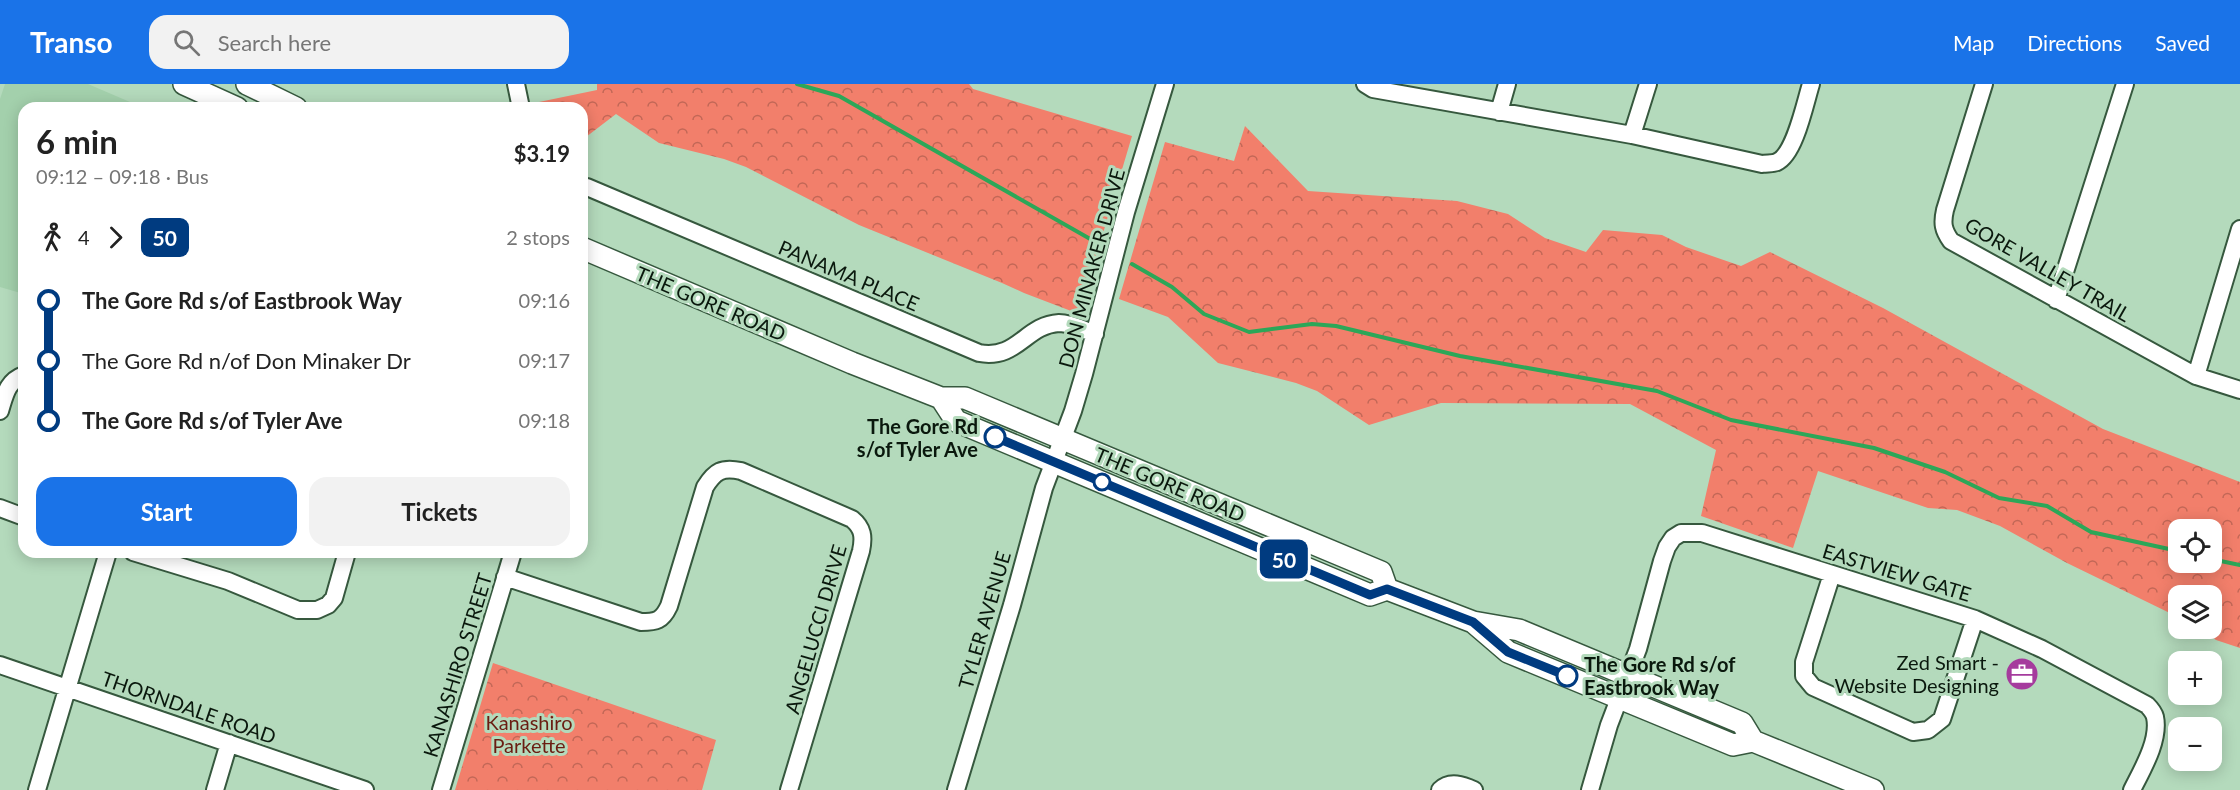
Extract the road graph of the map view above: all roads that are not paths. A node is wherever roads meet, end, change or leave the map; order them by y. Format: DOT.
graph roads {
  1 [pos="184,84"];
  2 [pos="247,84"];
  3 [pos="516,84"];
  4 [pos="1165,84"];
  5 [pos="1365,84"];
  6 [pos="1507,84"];
  7 [pos="1648,84"];
  8 [pos="1811,84"];
  9 [pos="1984,84"];
  10 [pos="2125,84"];
  11 [pos="224,102"];
  12 [pos="284,102"];
  13 [pos="520,102"];
  14 [pos="1499,112"];
  15 [pos="1632,135"];
  16 [pos="588,187"];
  17 [pos="2240,229"];
  18 [pos="588,251"];
  19 [pos="2056,300"];
  20 [pos="1095,334"];
  21 [pos="2196,376"];
  22 [pos="18,378"];
  23 [pos="2240,390"];
  24 [pos="941,398"];
  25 [pos="0,411"];
  26 [pos="1062,438"];
  27 [pos="1054,462"];
  28 [pos="0,508"];
  29 [pos="18,515"];
  30 [pos="106,558"];
  31 [pos="153,558"];
  32 [pos="345,558"];
  33 [pos="511,558"];
  34 [pos="1832,574"];
  35 [pos="505,577"];
  36 [pos="1387,589"];
  37 [pos="1975,619"];
  38 [pos="1473,622"];
  39 [pos="0,665"];
  40 [pos="1628,675"];
  41 [pos="68,688"];
  42 [pos="1619,699"];
  43 [pos="1753,741"];
  44 [pos="229,743"];
  45 [pos="37,790"];
  46 [pos="215,790"];
  47 [pos="365,790"];
  48 [pos="441,790"];
  49 [pos="789,790"];
  50 [pos="956,790"];
  51 [pos="1440,790"];
  52 [pos="1474,790"];
  53 [pos="1590,790"];
  54 [pos="1873,790"];
  55 [pos="2132,790"];
  1 -- 11 [label="main road"];
  2 -- 12 [label="main road"];
  3 -- 13 [label="street"];
  4 -- 20 [label="street, DON MINAKER DRIVE"];
  5 -- 14 [label="street"];
  6 -- 14 [label="street"];
  7 -- 15 [label="street"];
  8 -- 15 [label="street"];
  9 -- 19 [label="street, GORE VALLEY TRAIL"];
  10 -- 19 [label="street"];
  14 -- 15 [label="street"];
  16 -- 20 [label="street, PANAMA PLACE"];
  17 -- 21 [label="street"];
  18 -- 24 [label="main road, THE GORE ROAD"];
  19 -- 21 [label="street, GORE VALLEY TRAIL"];
  20 -- 26 [label="street, DON MINAKER DRIVE"];
  21 -- 23 [label="street, GORE VALLEY TRAIL"];
  22 -- 25 [label="street"];
  24 -- 26 [label="main road, THE GORE ROAD"];
  24 -- 27 [label="main road, THE GORE ROAD"];
  26 -- 27 [label="street, DON MINAKER DRIVE"];
  26 -- 36 [label="main road, THE GORE ROAD"];
  27 -- 36 [label="main road, THE GORE ROAD"];
  27 -- 50 [label="street, TYLER AVENUE"];
  28 -- 29 [label="street"];
  30 -- 41 [label="street"];
  31 -- 32 [label="street"];
  33 -- 35 [label="street, KANASHIRO STREET"];
  34 -- 37 [label="street, EASTVIEW GATE"];
  34 -- 37 [label="street"];
  34 -- 40 [label="street, EASTVIEW GATE"];
  35 -- 48 [label="street, KANASHIRO STREET"];
  35 -- 49 [label="street, ANGELUCCI DRIVE"];
  36 -- 38 [label="main road, THE GORE ROAD"];
  37 -- 55 [label="street, EASTVIEW GATE"];
  38 -- 40 [label="main road, THE GORE ROAD"];
  38 -- 42 [label="main road, THE GORE ROAD"];
  39 -- 41 [label="street, THORNDALE ROAD"];
  40 -- 42 [label="street"];
  40 -- 43 [label="main road, THE GORE ROAD"];
  41 -- 44 [label="street, THORNDALE ROAD"];
  41 -- 45 [label="street"];
  42 -- 43 [label="main road, THE GORE ROAD"];
  42 -- 53 [label="street"];
  43 -- 54 [label="main road, THE GORE ROAD"];
  44 -- 46 [label="street"];
  44 -- 47 [label="street, THORNDALE ROAD"];
  51 -- 52 [label="street"];
}
